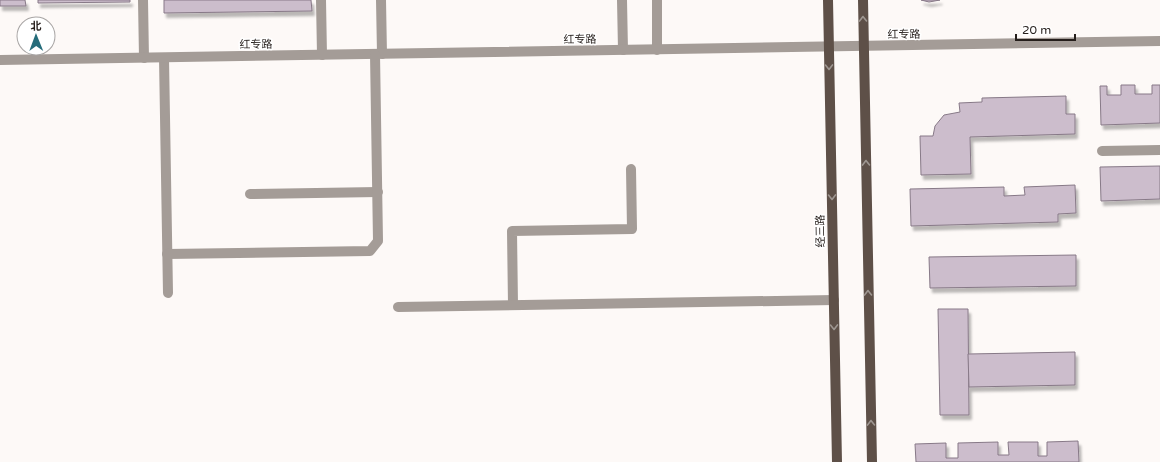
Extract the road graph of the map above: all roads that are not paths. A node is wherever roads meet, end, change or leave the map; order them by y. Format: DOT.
graph roads {
  1 [pos="143,0"];
  2 [pos="321,0"];
  3 [pos="381,0"];
  4 [pos="622,0"];
  5 [pos="657,0"];
  6 [pos="828,0"];
  7 [pos="863,0"];
  8 [pos="1160,41"];
  9 [pos="864,46"];
  10 [pos="829,47"];
  11 [pos="623,50"];
  12 [pos="658,50"];
  13 [pos="378,54"];
  14 [pos="322,55"];
  15 [pos="144,58"];
  16 [pos="164,58"];
  17 [pos="0,60"];
  18 [pos="1160,150"];
  19 [pos="1102,151"];
  20 [pos="630,169"];
  21 [pos="378,192"];
  22 [pos="250,194"];
  23 [pos="167,254"];
  24 [pos="168,293"];
  25 [pos="834,300"];
  26 [pos="513,305"];
  27 [pos="398,307"];
  28 [pos="837,462"];
  29 [pos="872,462"];
  1 -- 15 [label="street"];
  2 -- 14 [label="street"];
  3 -- 13 [label="street"];
  4 -- 11 [label="street"];
  5 -- 12 [label="street"];
  6 -- 10 [label="main road, 经三路"];
  9 -- 7 [label="main road, one-way"];
  8 -- 9 [label="street, 红专路"];
  9 -- 10 [label="street, 红专路"];
  29 -- 9 [label="main road, one-way"];
  10 -- 12 [label="street, 红专路"];
  10 -- 25 [label="main road, 经三路, one-way"];
  11 -- 12 [label="street, 红专路"];
  11 -- 13 [label="street, 红专路"];
  13 -- 14 [label="street, 红专路"];
  13 -- 21 [label="street"];
  14 -- 16 [label="street, 红专路"];
  15 -- 16 [label="street, 红专路"];
  15 -- 17 [label="street, 红专路"];
  16 -- 23 [label="street"];
  18 -- 19 [label="street"];
  20 -- 26 [label="street"];
  21 -- 22 [label="street"];
  21 -- 23 [label="street"];
  23 -- 24 [label="street"];
  25 -- 26 [label="street"];
  25 -- 28 [label="main road, 经三路, one-way"];
  26 -- 27 [label="street"];
}
